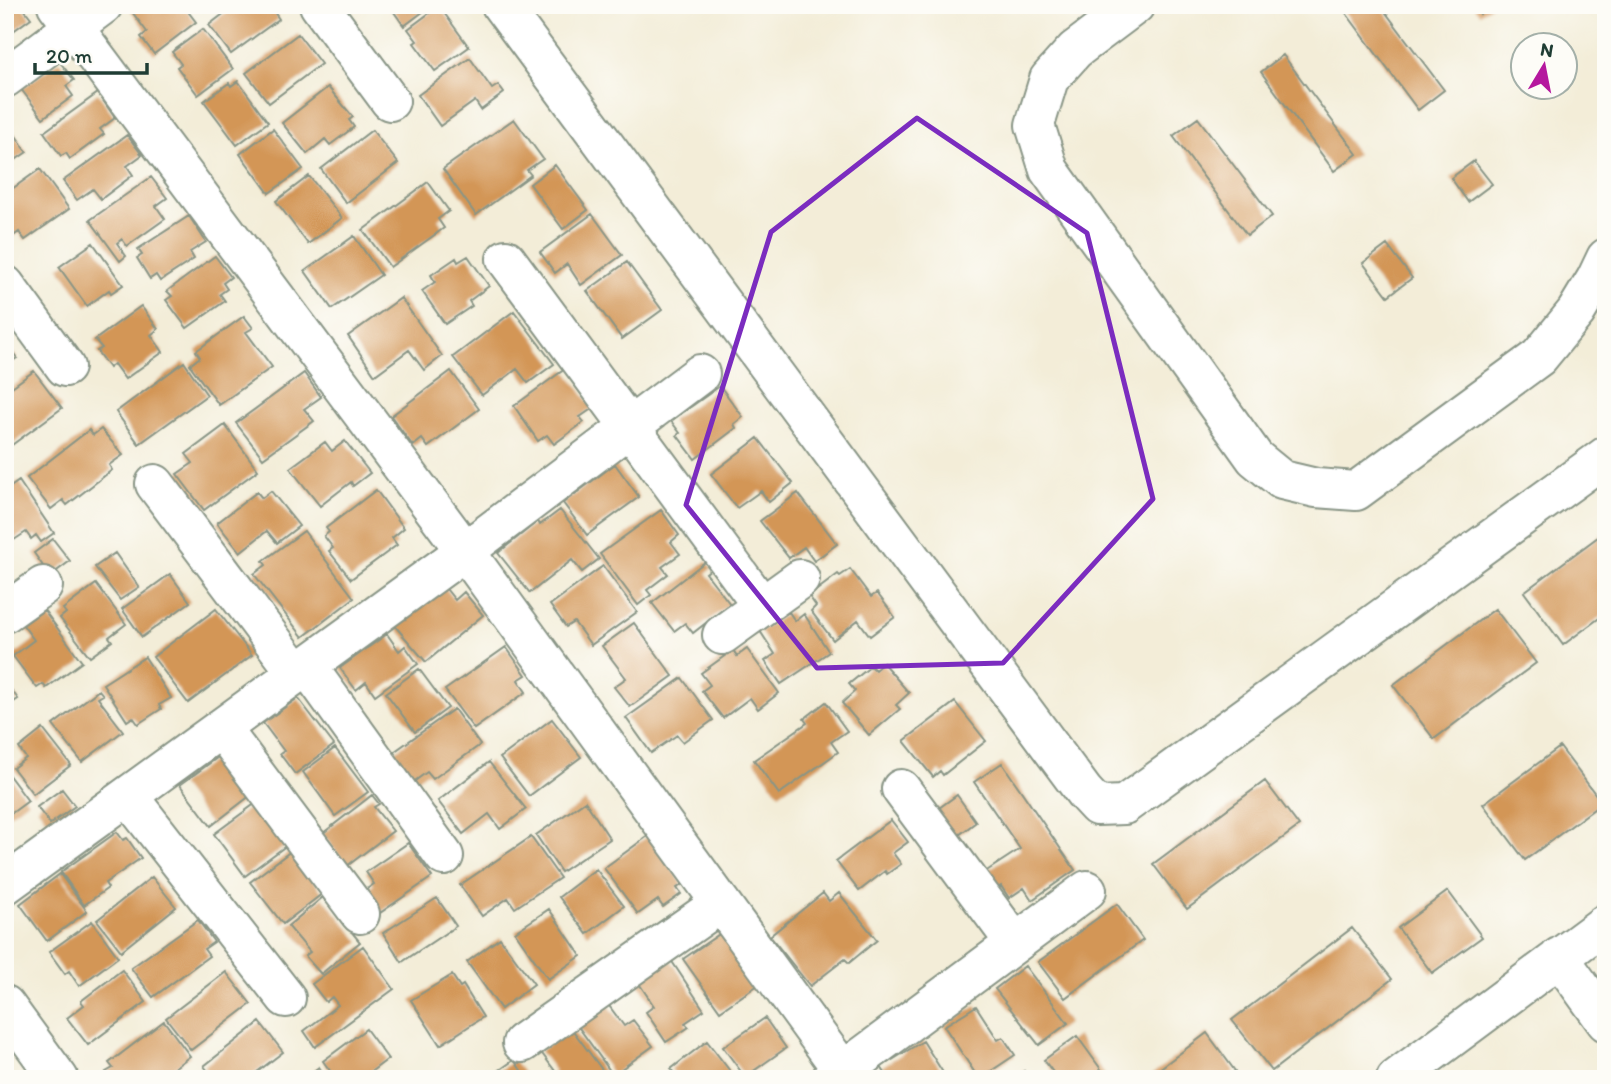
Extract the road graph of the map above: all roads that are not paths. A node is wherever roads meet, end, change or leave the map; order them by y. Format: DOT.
graph roads {
  1 [pos="319,5"];
  2 [pos="501,5"];
  3 [pos="1135,5"];
  4 [pos="78,13"];
  5 [pos="5,78"];
  6 [pos="390,101"];
  7 [pos="1606,258"];
  8 [pos="506,259"];
  9 [pos="5,285"];
  10 [pos="65,367"];
  11 [pos="699,374"];
  12 [pos="631,426"];
  13 [pos="1606,456"];
  14 [pos="155,484"];
  15 [pos="465,551"];
  16 [pos="800,579"];
  17 [pos="43,586"];
  18 [pos="762,606"];
  19 [pos="5,613"];
  20 [pos="722,635"];
  21 [pos="302,669"];
  22 [pos="221,728"];
  23 [pos="901,789"];
  24 [pos="128,796"];
  25 [pos="444,856"];
  26 [pos="5,885"];
  27 [pos="1087,890"];
  28 [pos="721,903"];
  29 [pos="360,915"];
  30 [pos="1606,923"];
  31 [pos="1015,943"];
  32 [pos="1559,957"];
  33 [pos="286,998"];
  34 [pos="5,1005"];
  35 [pos="1606,1022"];
  36 [pos="522,1043"];
  37 [pos="841,1076"];
  38 [pos="59,1079"];
  39 [pos="1396,1079"];
  1 -- 6 [label="street"];
  2 -- 13 [label="street"];
  3 -- 7 [label="street"];
  4 -- 5 [label="street"];
  4 -- 15 [label="street"];
  8 -- 12 [label="street"];
  9 -- 10 [label="street"];
  11 -- 12 [label="street"];
  12 -- 15 [label="street"];
  12 -- 18 [label="street"];
  14 -- 21 [label="street"];
  15 -- 21 [label="street"];
  15 -- 28 [label="street"];
  16 -- 18 [label="street"];
  17 -- 19 [label="street"];
  18 -- 20 [label="street"];
  21 -- 22 [label="street"];
  21 -- 25 [label="street"];
  22 -- 24 [label="street"];
  22 -- 29 [label="street"];
  23 -- 31 [label="street"];
  24 -- 26 [label="street"];
  24 -- 33 [label="street"];
  27 -- 31 [label="street"];
  28 -- 36 [label="street"];
  28 -- 37 [label="street"];
  30 -- 32 [label="street"];
  31 -- 37 [label="street"];
  32 -- 35 [label="street"];
  32 -- 39 [label="street"];
  34 -- 38 [label="street"];
}
